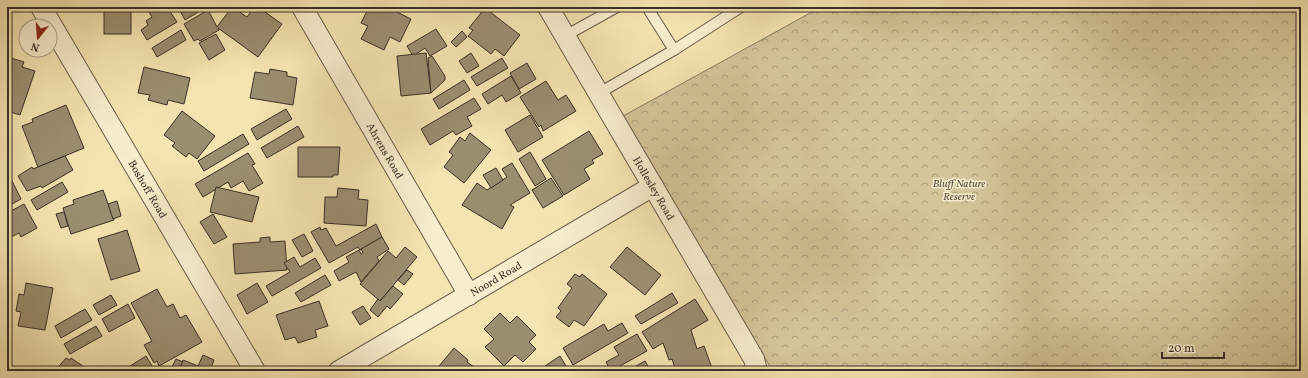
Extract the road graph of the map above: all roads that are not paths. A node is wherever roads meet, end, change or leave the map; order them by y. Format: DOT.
graph roads {
  1 [pos="41,7"];
  2 [pos="302,7"];
  3 [pos="548,7"];
  4 [pos="617,7"];
  5 [pos="647,7"];
  6 [pos="741,7"];
  7 [pos="565,36"];
  8 [pos="674,50"];
  9 [pos="599,93"];
  10 [pos="653,186"];
  11 [pos="468,295"];
  12 [pos="255,371"];
  13 [pos="339,371"];
  14 [pos="757,371"];
  1 -- 12 [label="street, Boshoff Road"];
  2 -- 11 [label="street, Ahrens Road"];
  3 -- 7 [label="street, Hollesley Road"];
  4 -- 7 [label="lane"];
  5 -- 8 [label="lane"];
  6 -- 8 [label="lane"];
  7 -- 9 [label="street, Hollesley Road"];
  8 -- 9 [label="lane"];
  9 -- 10 [label="street, Hollesley Road"];
  10 -- 11 [label="street, Noord Road"];
  10 -- 14 [label="street, Hollesley Road"];
  11 -- 13 [label="street, Noord Road"];
}
